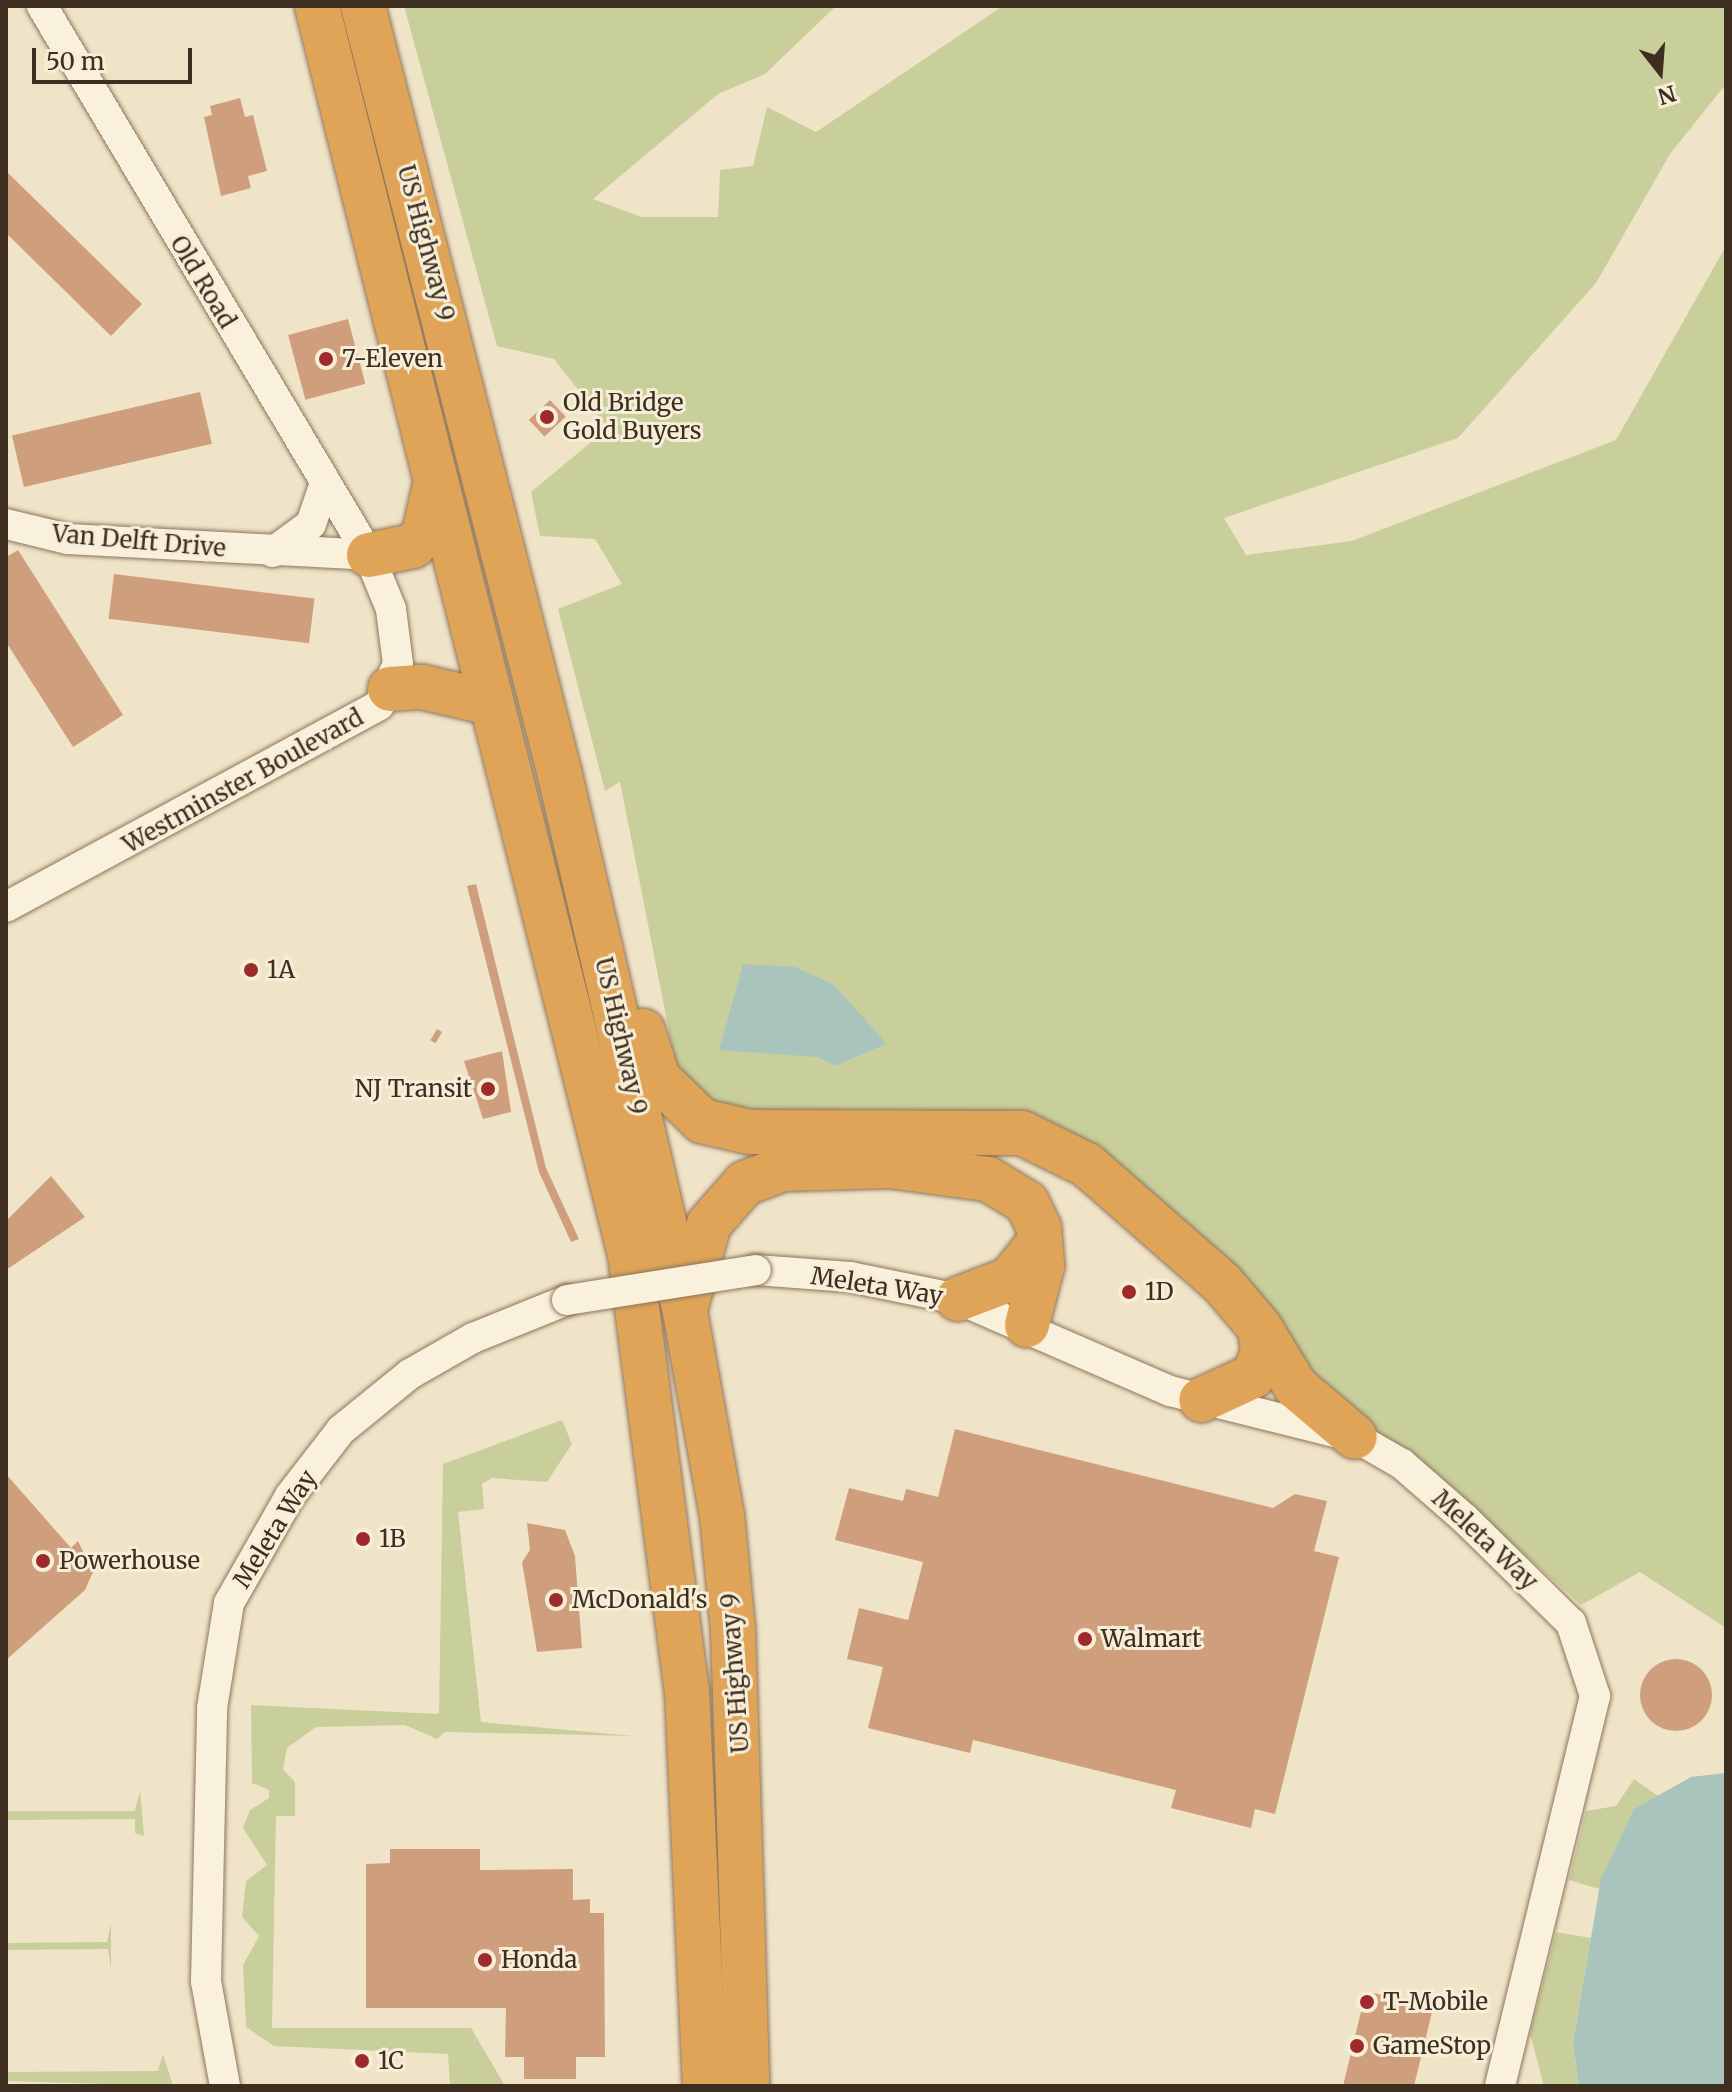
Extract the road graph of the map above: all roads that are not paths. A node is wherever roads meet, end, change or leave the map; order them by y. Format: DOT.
graph roads {
  1 [pos="42,6"];
  2 [pos="317,6"];
  3 [pos="363,6"];
  4 [pos="437,478"];
  5 [pos="325,483"];
  6 [pos="6,524"];
  7 [pos="273,552"];
  8 [pos="369,555"];
  9 [pos="390,689"];
  10 [pos="491,703"];
  11 [pos="560,775"];
  12 [pos="6,907"];
  13 [pos="1040,1241"];
  14 [pos="958,1299"];
  15 [pos="685,1312"];
  16 [pos="1027,1325"];
  17 [pos="1260,1328"];
  18 [pos="1201,1400"];
  19 [pos="1355,1437"];
  20 [pos="746,1937"];
  21 [pos="225,2086"];
  22 [pos="705,2086"];
  23 [pos="747,2086"];
  24 [pos="769,2086"];
  25 [pos="1500,2086"];
  1 -- 5 [label="street, Old Road"];
  2 -- 4 [label="highway, US Highway 9"];
  3 -- 11 [label="highway, US Highway 9"];
  4 -- 8 [label="highway"];
  4 -- 10 [label="highway, US Highway 9"];
  5 -- 7 [label="street"];
  5 -- 8 [label="street, Old Road"];
  6 -- 7 [label="street, Van Delft Drive"];
  7 -- 8 [label="street, Van Delft Drive"];
  8 -- 9 [label="street"];
  9 -- 10 [label="highway"];
  9 -- 12 [label="street, Westminster Boulevard"];
  10 -- 22 [label="highway, US Highway 9"];
  11 -- 15 [label="highway, US Highway 9"];
  11 -- 17 [label="highway"];
  13 -- 14 [label="highway"];
  13 -- 15 [label="highway"];
  13 -- 16 [label="highway"];
  14 -- 16 [label="street, Meleta Way"];
  14 -- 21 [label="street, Meleta Way, bridge"];
  15 -- 20 [label="highway, US Highway 9"];
  16 -- 18 [label="street, Meleta Way"];
  17 -- 18 [label="highway"];
  17 -- 19 [label="highway"];
  18 -- 19 [label="street, Meleta Way"];
  19 -- 25 [label="street, Meleta Way"];
  20 -- 23 [label="highway, US Highway 9"];
  20 -- 24 [label="highway"];
}
